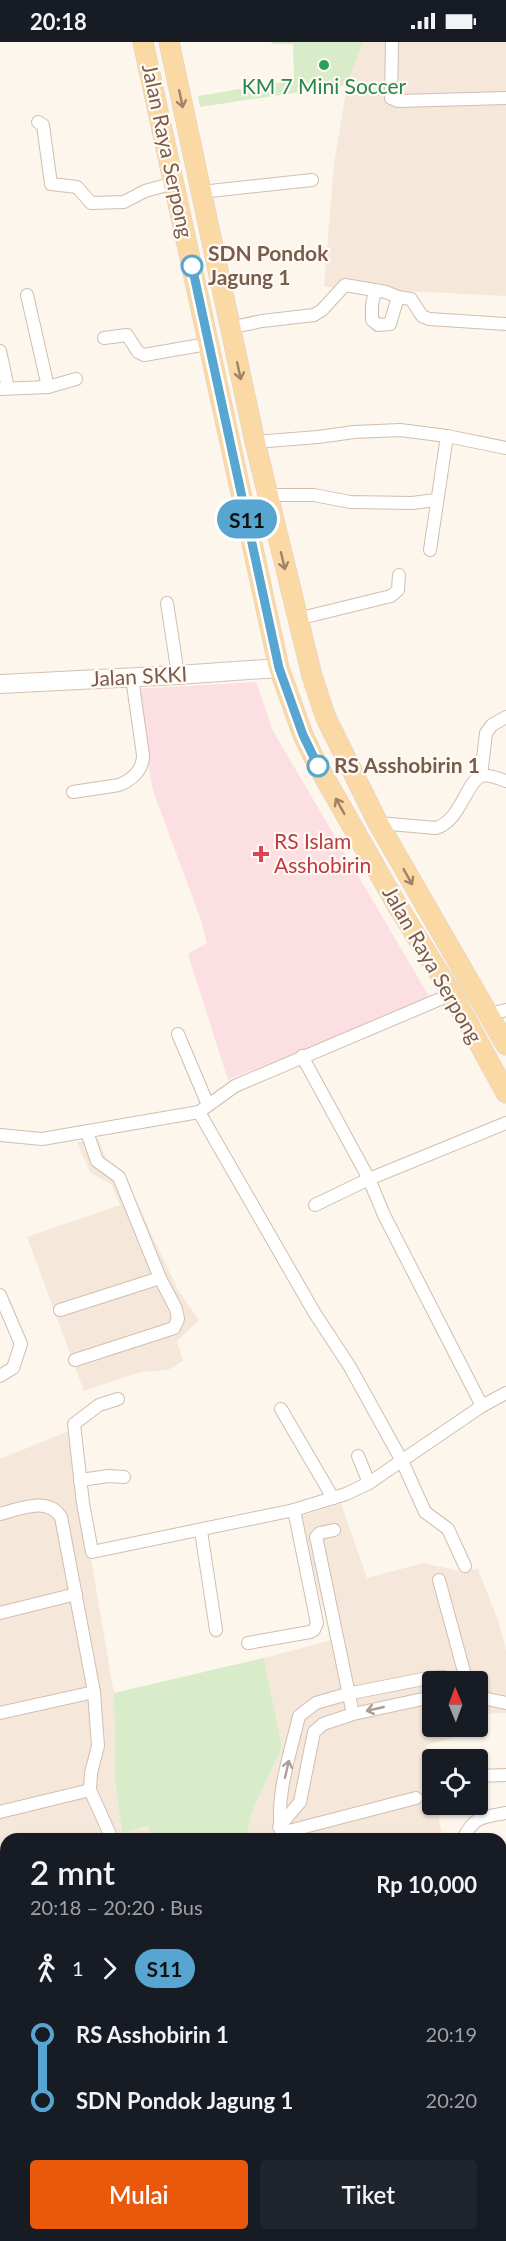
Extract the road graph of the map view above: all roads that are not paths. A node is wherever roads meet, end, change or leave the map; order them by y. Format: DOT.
graph roads {
  1 [pos="143,42"];
  2 [pos="169,42"];
  3 [pos="392,42"];
  4 [pos="506,98"];
  5 [pos="38,122"];
  6 [pos="312,180"];
  7 [pos="174,183"];
  8 [pos="201,192"];
  9 [pos="375,290"];
  10 [pos="27,295"];
  11 [pos="398,297"];
  12 [pos="506,324"];
  13 [pos="230,327"];
  14 [pos="104,338"];
  15 [pos="207,344"];
  16 [pos="0,351"];
  17 [pos="75,380"];
  18 [pos="48,387"];
  19 [pos="4,389"];
  20 [pos="447,436"];
  21 [pos="255,442"];
  22 [pos="506,448"];
  23 [pos="268,495"];
  24 [pos="436,500"];
  25 [pos="430,550"];
  26 [pos="399,576"];
  27 [pos="167,603"];
  28 [pos="297,619"];
  29 [pos="279,668"];
  30 [pos="178,675"];
  31 [pos="132,678"];
  32 [pos="0,684"];
  33 [pos="506,717"];
  34 [pos="481,776"];
  35 [pos="506,781"];
  36 [pos="73,792"];
  37 [pos="378,823"];
  38 [pos="392,847"];
  39 [pos="369,856"];
  40 [pos="452,994"];
  41 [pos="498,1012"];
  42 [pos="178,1034"];
  43 [pos="506,1045"];
  44 [pos="302,1056"];
  45 [pos="506,1093"];
  46 [pos="204,1108"];
  47 [pos="506,1123"];
  48 [pos="87,1132"];
  49 [pos="0,1135"];
  50 [pos="369,1179"];
  51 [pos="315,1205"];
  52 [pos="160,1278"];
  53 [pos="0,1295"];
  54 [pos="60,1310"];
  55 [pos="75,1360"];
  56 [pos="0,1376"];
  57 [pos="506,1393"];
  58 [pos="118,1399"];
  59 [pos="482,1406"];
  60 [pos="282,1408"];
  61 [pos="358,1456"];
  62 [pos="402,1461"];
  63 [pos="124,1477"];
  64 [pos="80,1480"];
  65 [pos="369,1483"];
  66 [pos="333,1498"];
  67 [pos="294,1510"];
  68 [pos="0,1514"];
  69 [pos="334,1530"];
  70 [pos="201,1531"];
  71 [pos="465,1566"];
  72 [pos="439,1580"];
  73 [pos="76,1594"];
  74 [pos="0,1613"];
  75 [pos="216,1630"];
  76 [pos="248,1643"];
  77 [pos="464,1671"];
  78 [pos="422,1679"];
  79 [pos="94,1692"];
  80 [pos="347,1694"];
  81 [pos="422,1699"];
  82 [pos="488,1702"];
  83 [pos="506,1703"];
  84 [pos="0,1713"];
  85 [pos="353,1714"];
  86 [pos="506,1775"];
  87 [pos="488,1776"];
  88 [pos="90,1790"];
  89 [pos="416,1798"];
  90 [pos="0,1812"];
  91 [pos="506,1813"];
  92 [pos="109,1833"];
  93 [pos="281,1833"];
  94 [pos="467,1833"];
  1 -- 7 [label="main road, Jalan Raya Serpong"];
  2 -- 8 [label="main road, Jalan Raya Serpong, one-way"];
  3 -- 4 [label="street"];
  5 -- 7 [label="street"];
  6 -- 8 [label="street"];
  7 -- 15 [label="main road, Jalan Raya Serpong"];
  8 -- 13 [label="main road, Jalan Raya Serpong"];
  9 -- 11 [label="street"];
  9 -- 11 [label="street"];
  9 -- 13 [label="street"];
  10 -- 18 [label="street"];
  11 -- 12 [label="street"];
  13 -- 21 [label="main road, Jalan Raya Serpong, one-way"];
  14 -- 15 [label="street"];
  15 -- 29 [label="main road, Jalan Raya Serpong"];
  16 -- 19 [label="street"];
  17 -- 18 [label="street"];
  18 -- 19 [label="street"];
  20 -- 21 [label="street"];
  20 -- 22 [label="street"];
  20 -- 24 [label="street"];
  21 -- 23 [label="main road, Jalan Raya Serpong"];
  23 -- 24 [label="street"];
  23 -- 28 [label="main road, Jalan Raya Serpong, one-way"];
  24 -- 25 [label="street"];
  26 -- 28 [label="street"];
  27 -- 30 [label="street"];
  28 -- 37 [label="main road, Jalan Raya Serpong"];
  29 -- 30 [label="main road, Jalan SKKI"];
  39 -- 29 [label="main road, Jalan Raya Serpong, one-way"];
  30 -- 31 [label="main road, Jalan SKKI"];
  31 -- 32 [label="main road, Jalan SKKI"];
  31 -- 36 [label="street"];
  33 -- 34 [label="street"];
  34 -- 35 [label="street"];
  34 -- 37 [label="street"];
  37 -- 38 [label="main road, Jalan Raya Serpong"];
  38 -- 39 [label="main road"];
  38 -- 41 [label="main road, Jalan Raya Serpong, one-way"];
  39 -- 40 [label="main road, Jalan Raya Serpong"];
  40 -- 44 [label="street"];
  40 -- 45 [label="main road, Jalan Raya Serpong"];
  41 -- 43 [label="main road, Jalan Raya Serpong"];
  42 -- 46 [label="street"];
  44 -- 46 [label="street"];
  44 -- 50 [label="street"];
  46 -- 48 [label="street"];
  46 -- 62 [label="street"];
  47 -- 50 [label="street"];
  48 -- 49 [label="street"];
  48 -- 52 [label="street"];
  50 -- 51 [label="street"];
  50 -- 59 [label="street"];
  52 -- 54 [label="street"];
  52 -- 55 [label="street"];
  53 -- 56 [label="street"];
  57 -- 59 [label="street"];
  58 -- 64 [label="street"];
  59 -- 62 [label="street"];
  60 -- 66 [label="street"];
  61 -- 65 [label="street"];
  62 -- 65 [label="street"];
  62 -- 71 [label="street"];
  63 -- 64 [label="street"];
  64 -- 70 [label="street"];
  65 -- 66 [label="street"];
  66 -- 67 [label="street"];
  67 -- 70 [label="street"];
  67 -- 76 [label="street"];
  68 -- 73 [label="street"];
  69 -- 80 [label="street"];
  70 -- 75 [label="street"];
  72 -- 77 [label="street"];
  73 -- 74 [label="street"];
  73 -- 79 [label="street"];
  78 -- 80 [label="street"];
  79 -- 84 [label="street"];
  79 -- 88 [label="street"];
  80 -- 85 [label="street"];
  93 -- 80 [label="street, one-way"];
  81 -- 85 [label="street, one-way"];
  82 -- 83 [label="street"];
  85 -- 93 [label="street"];
  86 -- 87 [label="street"];
  88 -- 90 [label="street"];
  88 -- 92 [label="street"];
  89 -- 93 [label="street"];
  91 -- 94 [label="street"];
}
